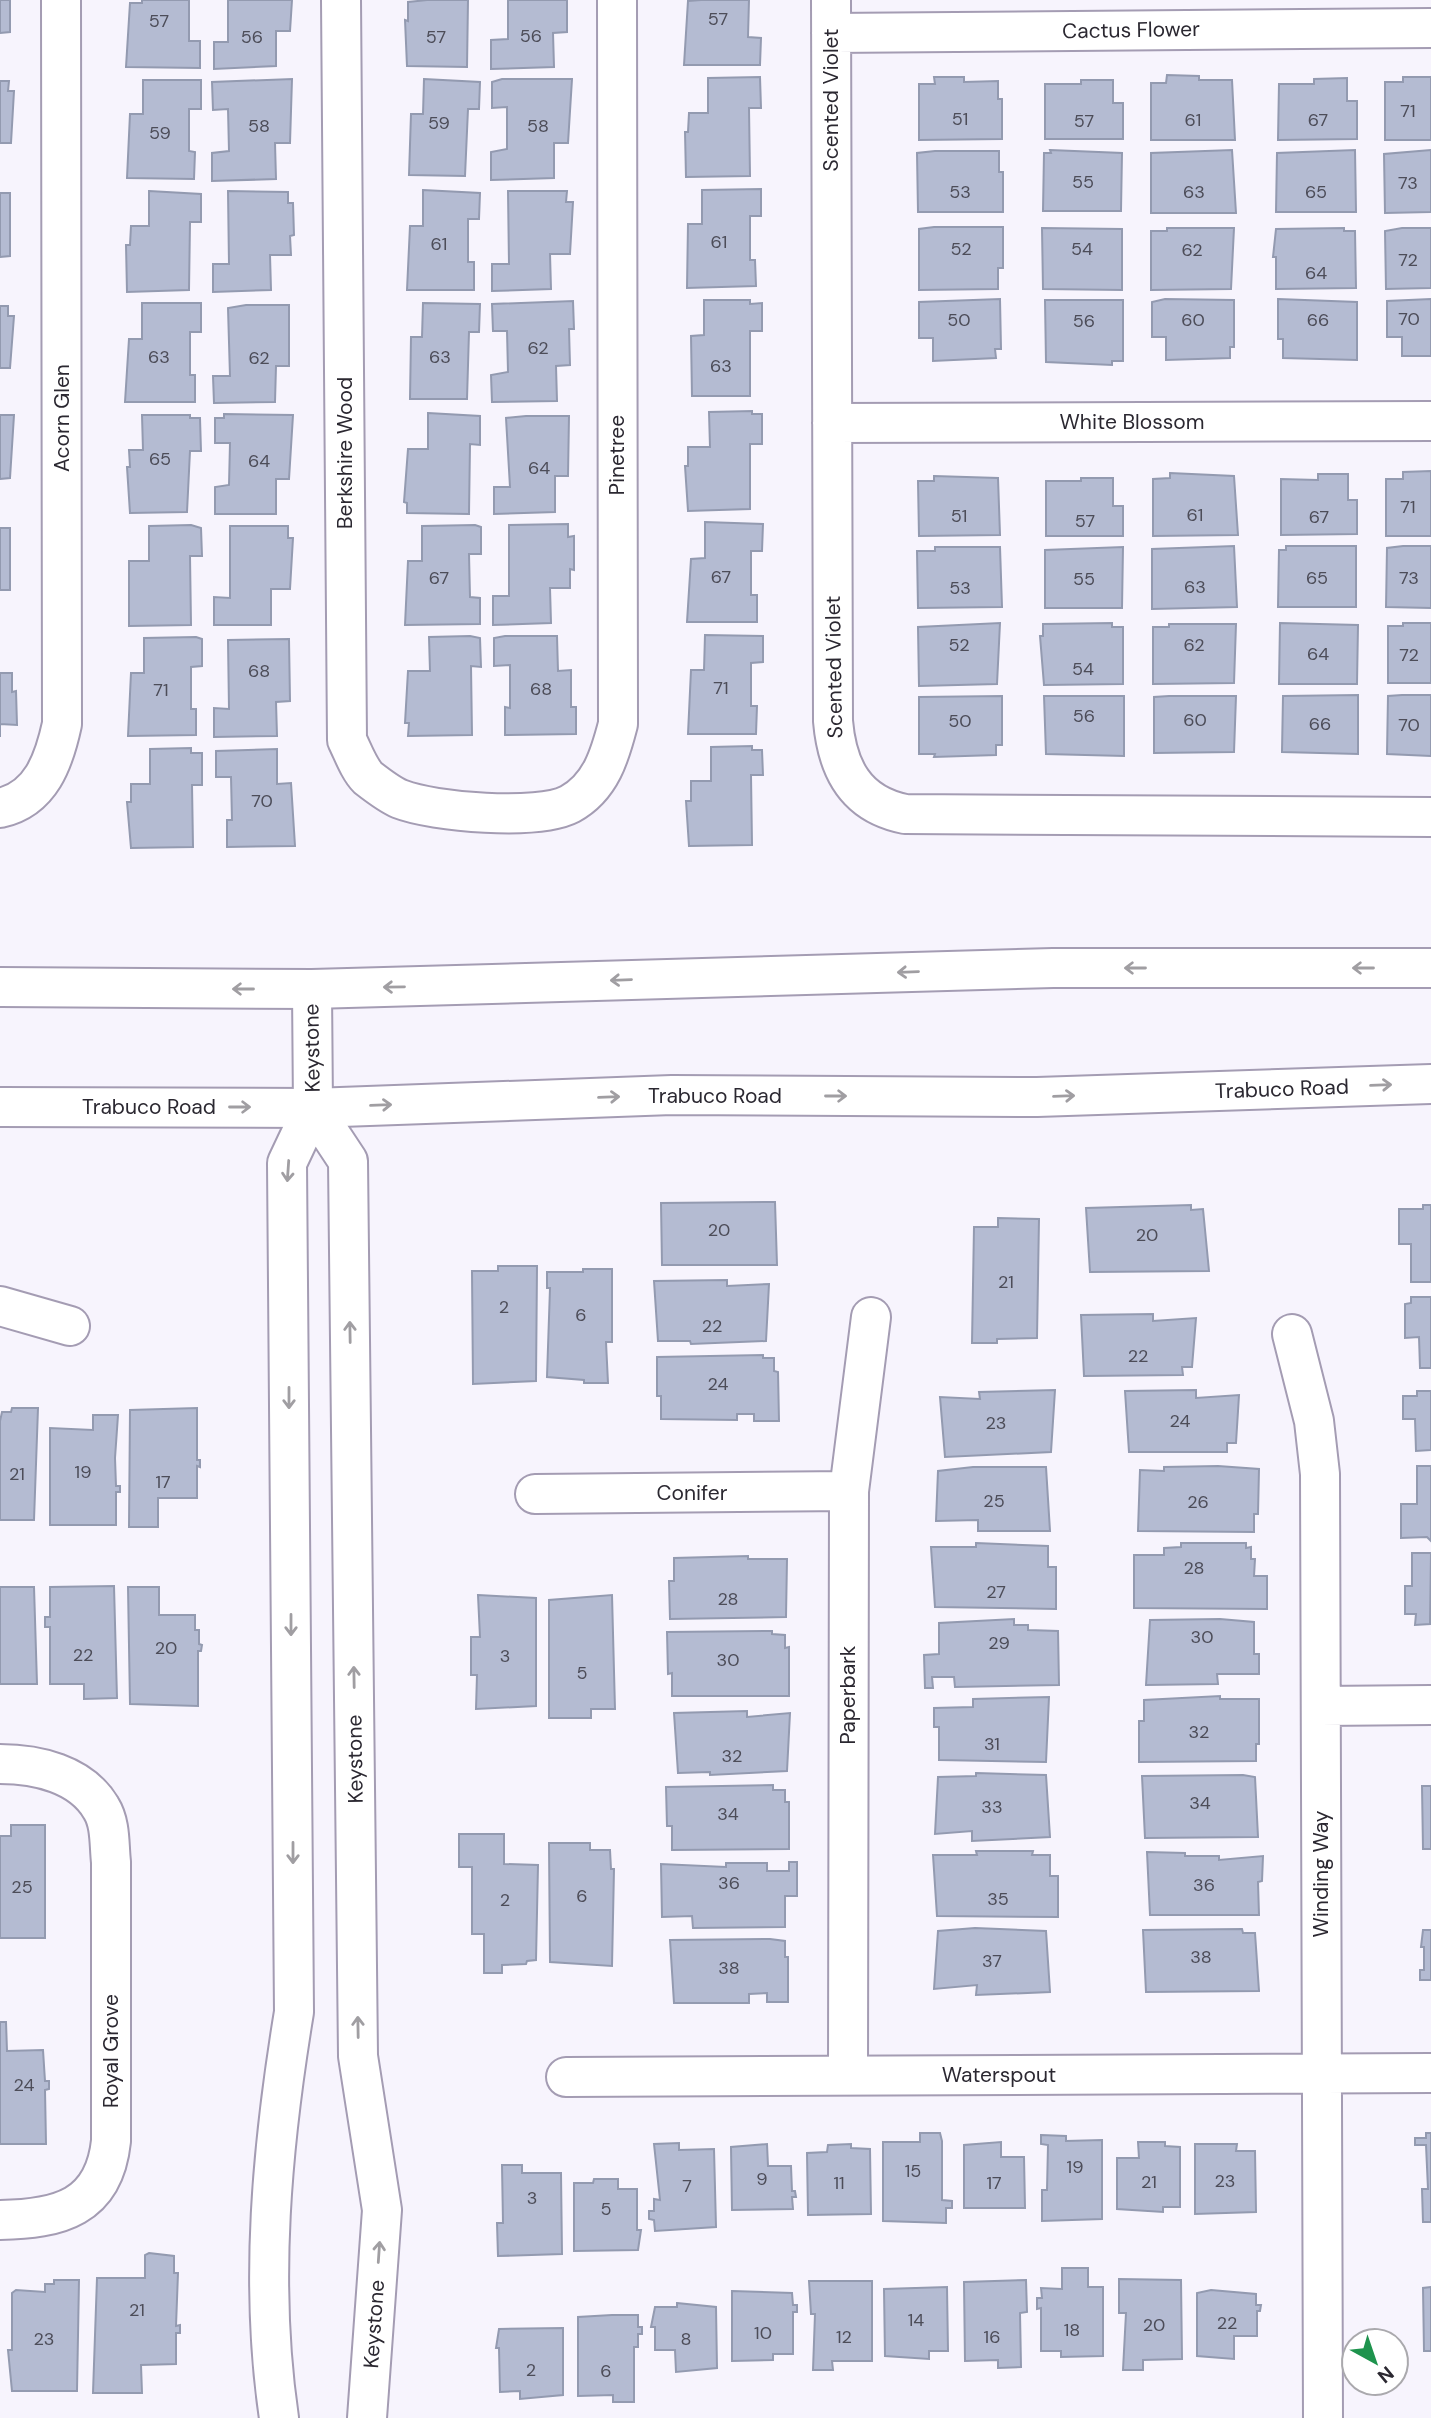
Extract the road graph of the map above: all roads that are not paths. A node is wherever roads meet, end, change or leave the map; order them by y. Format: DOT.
graph roads {
  1 [pos="61,0"];
  2 [pos="341,0"];
  3 [pos="617,0"];
  4 [pos="831,17"];
  5 [pos="1431,28"];
  6 [pos="1431,421"];
  7 [pos="832,423"];
  8 [pos="0,808"];
  9 [pos="482,812"];
  10 [pos="1431,817"];
  11 [pos="1431,968"];
  12 [pos="0,987"];
  13 [pos="312,989"];
  14 [pos="1431,1084"];
  15 [pos="0,1107"];
  16 [pos="313,1108"];
  17 [pos="0,1306"];
  18 [pos="871,1317"];
  19 [pos="70,1326"];
  20 [pos="1292,1334"];
  21 [pos="849,1491"];
  22 [pos="535,1494"];
  23 [pos="1431,1705"];
  24 [pos="1321,1706"];
  25 [pos="0,1764"];
  26 [pos="1431,2073"];
  27 [pos="1322,2074"];
  28 [pos="848,2075"];
  29 [pos="566,2077"];
  30 [pos="0,2220"];
  31 [pos="279,2418"];
  32 [pos="367,2418"];
  33 [pos="1323,2418"];
  1 -- 8 [label="street, Acorn Glen"];
  2 -- 9 [label="street, Berkshire Wood"];
  3 -- 9 [label="street, Pinetree"];
  4 -- 5 [label="street, Cactus Flower"];
  4 -- 7 [label="street, Scented Violet"];
  6 -- 7 [label="street, White Blossom"];
  7 -- 10 [label="street, Scented Violet"];
  11 -- 13 [label="street, one-way"];
  13 -- 12 [label="street, one-way"];
  13 -- 16 [label="street, Keystone"];
  16 -- 14 [label="street, Trabuco Road, one-way"];
  15 -- 16 [label="street, Trabuco Road, one-way"];
  16 -- 31 [label="street, Keystone, one-way"];
  32 -- 16 [label="street, Keystone, one-way"];
  17 -- 19 [label="street"];
  18 -- 21 [label="street, Paperbark"];
  20 -- 24 [label="street, Winding Way"];
  21 -- 22 [label="street, Conifer"];
  21 -- 28 [label="street, Paperbark"];
  23 -- 24 [label="street"];
  24 -- 27 [label="street, Winding Way"];
  25 -- 30 [label="street, Royal Grove"];
  26 -- 27 [label="street, Waterspout"];
  27 -- 28 [label="street, Waterspout"];
  27 -- 33 [label="street, Winding Way"];
  28 -- 29 [label="street, Waterspout"];
}
